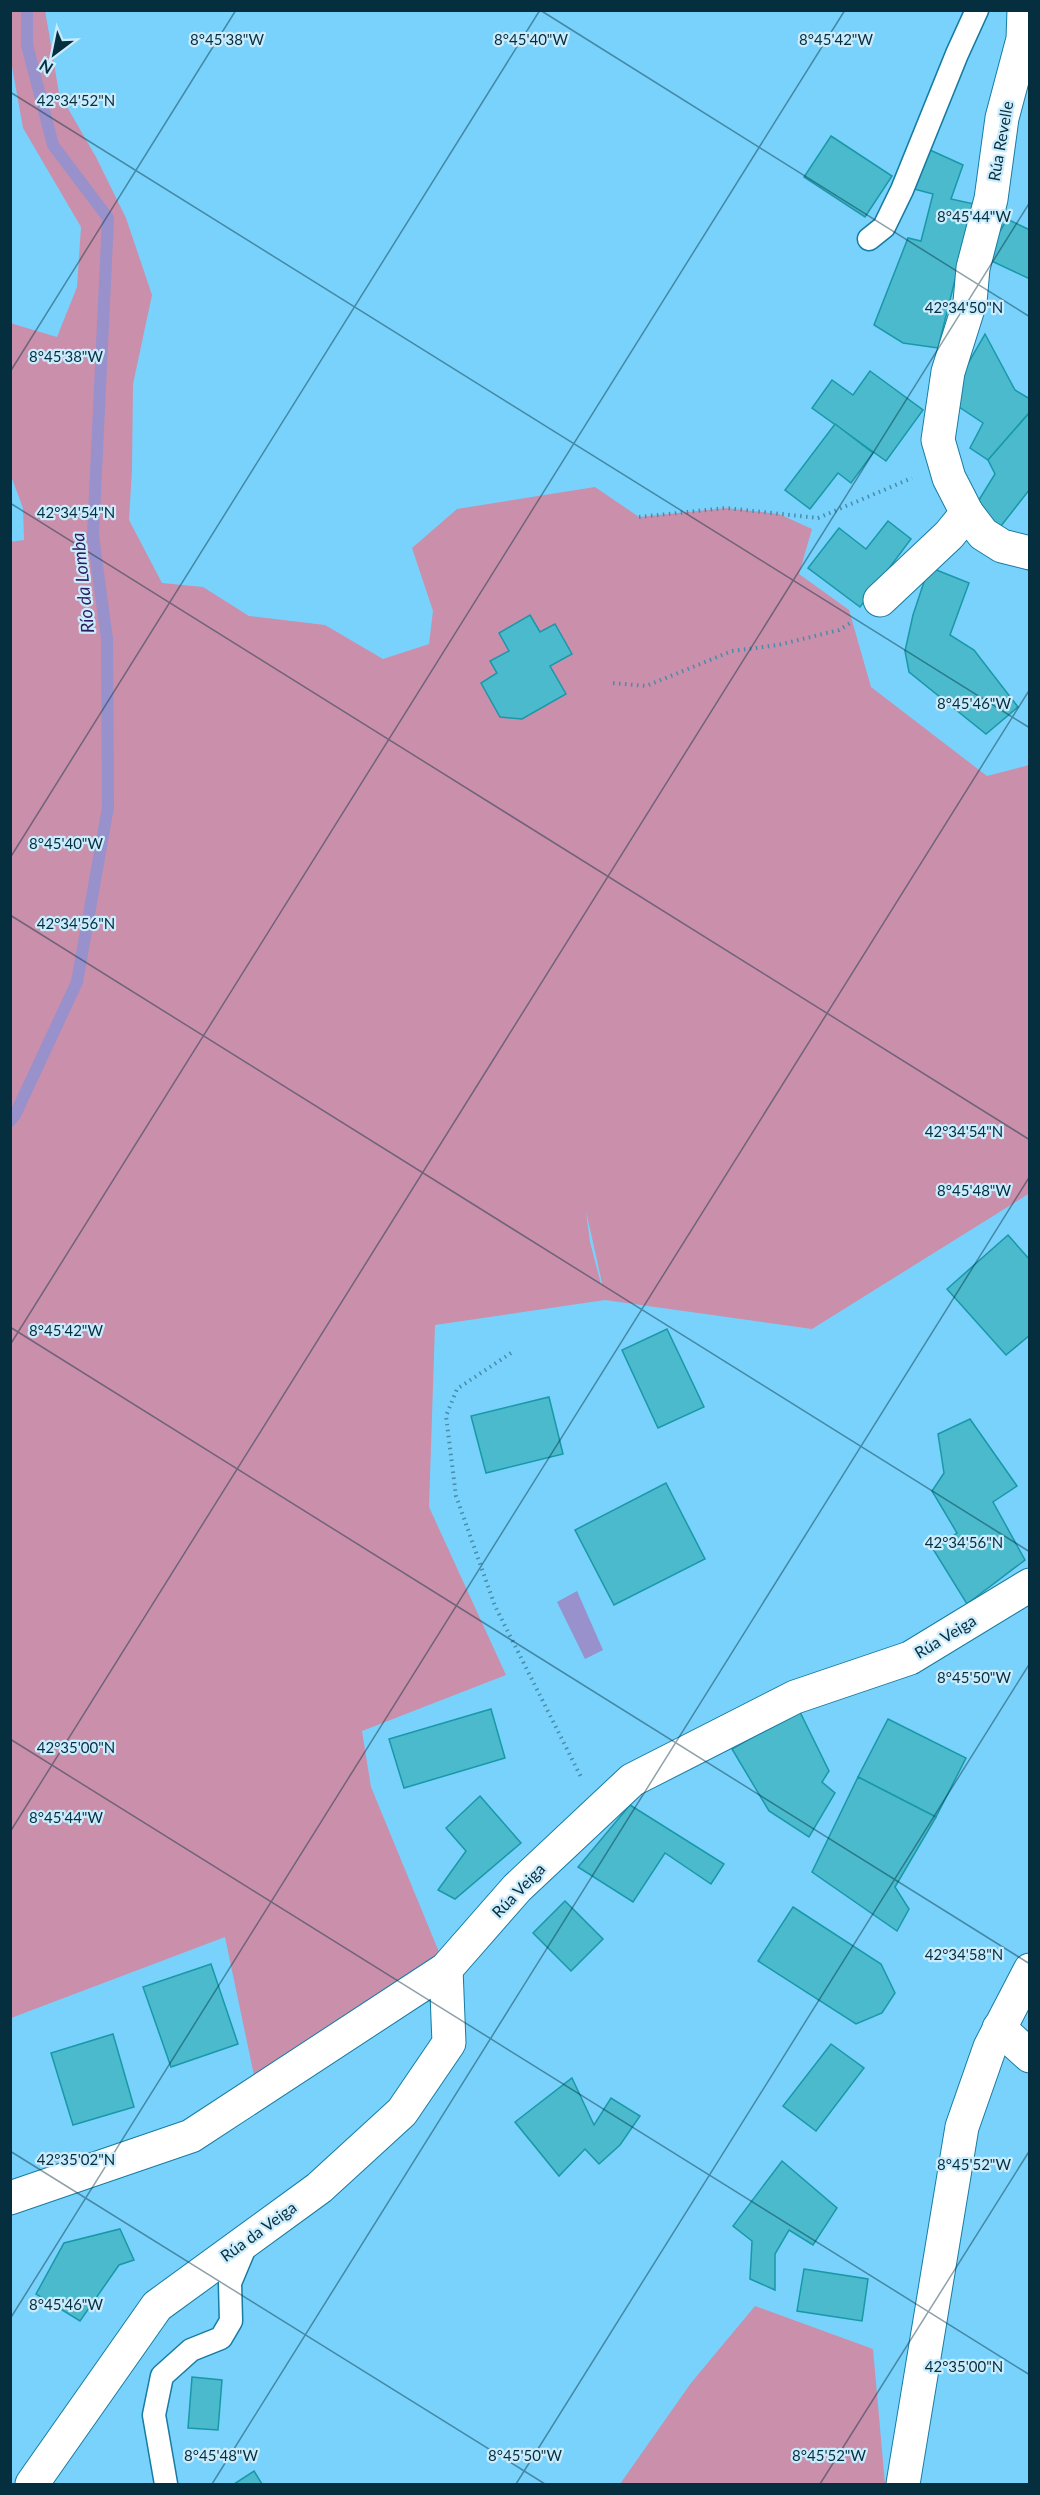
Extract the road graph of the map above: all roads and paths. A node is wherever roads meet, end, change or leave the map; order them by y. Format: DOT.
graph roads {
  1 [pos="977,10"];
  2 [pos="1024,10"];
  3 [pos="869,239"];
  4 [pos="944,459"];
  5 [pos="967,513"];
  6 [pos="639,517"];
  7 [pos="1029,553"];
  8 [pos="880,600"];
  9 [pos="614,683"];
  10 [pos="511,1353"];
  11 [pos="1029,1585"];
  12 [pos="598,1812"];
  13 [pos="446,1969"];
  14 [pos="1029,1970"];
  15 [pos="999,2028"];
  16 [pos="1029,2056"];
  17 [pos="10,2198"];
  18 [pos="249,2237"];
  19 [pos="32,2484"];
  20 [pos="166,2484"];
  21 [pos="903,2484"];
  1 -- 3 [label="lane"];
  2 -- 4 [label="street, Rúa Revelle"];
  4 -- 5 [label="street, Rúa Revelle"];
  4 -- 6 [label="path"];
  5 -- 7 [label="street, Rúa Revelle"];
  5 -- 8 [label="street"];
  8 -- 9 [label="path"];
  10 -- 12 [label="path"];
  11 -- 12 [label="street, Rúa Veiga"];
  12 -- 13 [label="street, Rúa Veiga"];
  13 -- 17 [label="street, Rúa Veiga"];
  13 -- 18 [label="street, Rúa da Veiga"];
  14 -- 15 [label="street"];
  15 -- 16 [label="street"];
  15 -- 21 [label="street"];
  18 -- 19 [label="street, Rúa da Veiga"];
  18 -- 20 [label="lane"];
}
